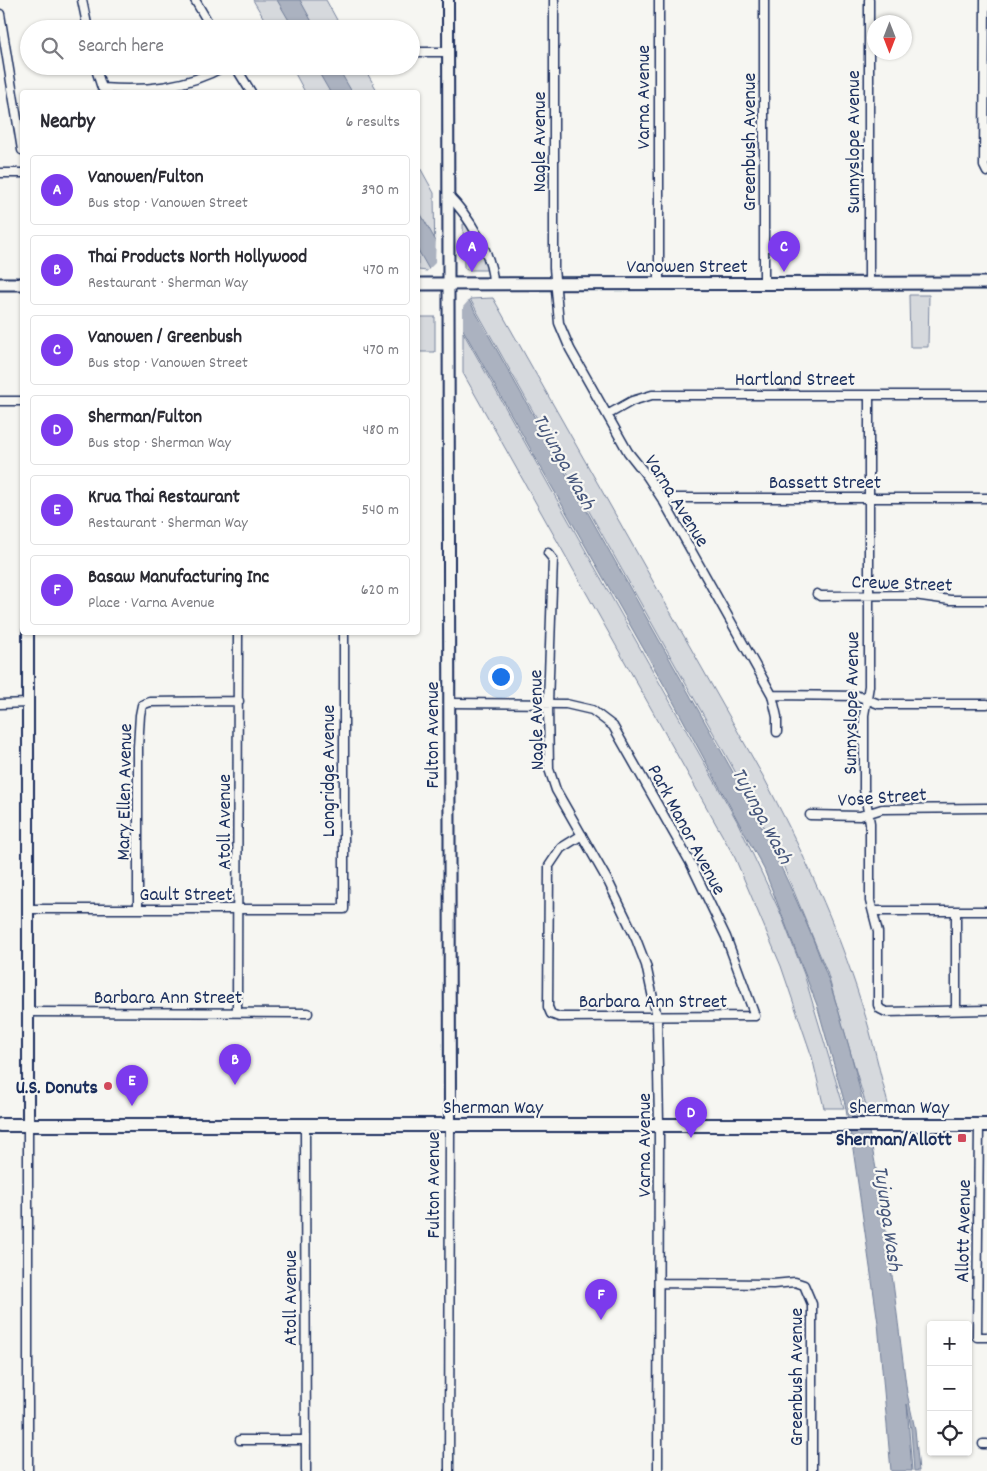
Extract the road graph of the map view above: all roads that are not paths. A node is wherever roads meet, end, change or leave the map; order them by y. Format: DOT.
graph roads {
  1 [pos="82,0"];
  2 [pos="195,0"];
  3 [pos="448,0"];
  4 [pos="554,0"];
  5 [pos="659,0"];
  6 [pos="764,0"];
  7 [pos="869,0"];
  8 [pos="985,0"];
  9 [pos="0,14"];
  10 [pos="86,20"];
  11 [pos="207,20"];
  12 [pos="420,52"];
  13 [pos="447,52"];
  14 [pos="96,75"];
  15 [pos="206,75"];
  16 [pos="241,75"];
  17 [pos="250,90"];
  18 [pos="20,138"];
  19 [pos="986,171"];
  20 [pos="0,173"];
  21 [pos="20,173"];
  22 [pos="448,195"];
  23 [pos="868,283"];
  24 [pos="987,283"];
  25 [pos="0,284"];
  26 [pos="20,284"];
  27 [pos="420,284"];
  28 [pos="448,284"];
  29 [pos="492,284"];
  30 [pos="555,284"];
  31 [pos="659,284"];
  32 [pos="764,284"];
  33 [pos="869,395"];
  34 [pos="987,395"];
  35 [pos="0,401"];
  36 [pos="20,401"];
  37 [pos="607,415"];
  38 [pos="868,498"];
  39 [pos="987,498"];
  40 [pos="664,502"];
  41 [pos="548,553"];
  42 [pos="817,594"];
  43 [pos="868,596"];
  44 [pos="987,600"];
  45 [pos="28,635"];
  46 [pos="238,635"];
  47 [pos="344,635"];
  48 [pos="772,694"];
  49 [pos="239,701"];
  50 [pos="867,701"];
  51 [pos="0,704"];
  52 [pos="28,704"];
  53 [pos="449,704"];
  54 [pos="548,704"];
  55 [pos="987,704"];
  56 [pos="777,732"];
  57 [pos="987,808"];
  58 [pos="869,813"];
  59 [pos="810,815"];
  60 [pos="582,835"];
  61 [pos="28,909"];
  62 [pos="138,909"];
  63 [pos="344,909"];
  64 [pos="239,910"];
  65 [pos="956,910"];
  66 [pos="874,911"];
  67 [pos="987,911"];
  68 [pos="956,1010"];
  69 [pos="987,1010"];
  70 [pos="28,1012"];
  71 [pos="237,1012"];
  72 [pos="308,1013"];
  73 [pos="755,1016"];
  74 [pos="657,1017"];
  75 [pos="659,1124"];
  76 [pos="0,1125"];
  77 [pos="28,1125"];
  78 [pos="305,1125"];
  79 [pos="450,1125"];
  80 [pos="983,1125"];
  81 [pos="978,1234"];
  82 [pos="987,1234"];
  83 [pos="659,1283"];
  84 [pos="987,1337"];
  85 [pos="240,1440"];
  86 [pos="306,1440"];
  87 [pos="28,1471"];
  88 [pos="306,1471"];
  89 [pos="449,1471"];
  90 [pos="658,1471"];
  91 [pos="812,1471"];
  1 -- 10 [label="street"];
  2 -- 11 [label="street"];
  3 -- 13 [label="street, Fulton Avenue"];
  4 -- 30 [label="street, Nagle Avenue"];
  5 -- 31 [label="street, Varna Avenue"];
  6 -- 32 [label="street, Greenbush Avenue"];
  7 -- 23 [label="street, Sunnyslope Avenue"];
  8 -- 19 [label="street"];
  9 -- 18 [label="street"];
  12 -- 13 [label="street"];
  13 -- 22 [label="street, Fulton Avenue"];
  14 -- 15 [label="street"];
  16 -- 17 [label="street"];
  20 -- 21 [label="street"];
  22 -- 28 [label="street, Fulton Avenue"];
  22 -- 29 [label="street"];
  23 -- 24 [label="main road, Vanowen Street"];
  23 -- 32 [label="main road, Vanowen Street"];
  25 -- 26 [label="main road"];
  27 -- 28 [label="main road, Vanowen Street"];
  28 -- 29 [label="main road, Vanowen Street"];
  28 -- 53 [label="street, Fulton Avenue"];
  29 -- 30 [label="main road, Vanowen Street"];
  30 -- 31 [label="main road, Vanowen Street"];
  30 -- 37 [label="street, Varna Avenue"];
  31 -- 32 [label="main road, Vanowen Street"];
  33 -- 34 [label="street, Hartland Street"];
  33 -- 37 [label="street, Hartland Street"];
  33 -- 38 [label="street, Sunnyslope Avenue"];
  35 -- 36 [label="street"];
  37 -- 40 [label="street, Varna Avenue"];
  38 -- 39 [label="street, Bassett Street"];
  38 -- 40 [label="street, Bassett Street"];
  38 -- 43 [label="street, Sunnyslope Avenue"];
  40 -- 48 [label="street, Varna Avenue"];
  41 -- 54 [label="street, Nagle Avenue"];
  42 -- 43 [label="street, Crewe Street"];
  43 -- 44 [label="street, Crewe Street"];
  43 -- 50 [label="street, Sunnyslope Avenue"];
  45 -- 52 [label="street"];
  46 -- 49 [label="street, Atoll Avenue"];
  47 -- 63 [label="street, Longridge Avenue"];
  48 -- 50 [label="street"];
  48 -- 56 [label="street, Varna Avenue"];
  49 -- 62 [label="street, Mary Ellen Avenue"];
  49 -- 64 [label="street, Atoll Avenue"];
  50 -- 55 [label="street"];
  50 -- 58 [label="street, Sunnyslope Avenue"];
  51 -- 52 [label="street"];
  52 -- 61 [label="street"];
  53 -- 54 [label="street, Park Manor Avenue"];
  53 -- 79 [label="street, Fulton Avenue"];
  54 -- 60 [label="street, Nagle Avenue"];
  54 -- 73 [label="street, Park Manor Avenue"];
  57 -- 58 [label="street, Vose Street"];
  58 -- 59 [label="street, Vose Street"];
  58 -- 66 [label="street, Sunnyslope Avenue"];
  60 -- 74 [label="street, Varna Avenue"];
  60 -- 74 [label="street, Barbara Ann Street"];
  61 -- 62 [label="street, Gault Street"];
  61 -- 70 [label="street"];
  62 -- 64 [label="street, Gault Street"];
  63 -- 64 [label="street, Gault Street"];
  64 -- 71 [label="street, Atoll Avenue"];
  65 -- 66 [label="street"];
  65 -- 67 [label="street"];
  65 -- 68 [label="street"];
  66 -- 68 [label="street, Sunnyslope Avenue"];
  68 -- 69 [label="street"];
  70 -- 71 [label="street, Barbara Ann Street"];
  70 -- 77 [label="street"];
  71 -- 72 [label="street, Barbara Ann Street"];
  73 -- 74 [label="street, Barbara Ann Street"];
  74 -- 75 [label="street, Varna Avenue"];
  75 -- 79 [label="main road, Sherman Way"];
  75 -- 80 [label="main road, Sherman Way"];
  75 -- 83 [label="street, Varna Avenue"];
  76 -- 77 [label="main road, Sherman Way"];
  77 -- 78 [label="main road, Sherman Way"];
  77 -- 87 [label="street"];
  78 -- 79 [label="main road, Sherman Way"];
  78 -- 86 [label="street, Atoll Avenue"];
  79 -- 89 [label="street, Fulton Avenue"];
  80 -- 81 [label="street, Allott Avenue"];
  81 -- 82 [label="street"];
  81 -- 84 [label="street, Allott Avenue"];
  83 -- 90 [label="street, Varna Avenue"];
  83 -- 91 [label="street, Greenbush Avenue"];
  85 -- 86 [label="street"];
  86 -- 88 [label="street, Atoll Avenue"];
}
